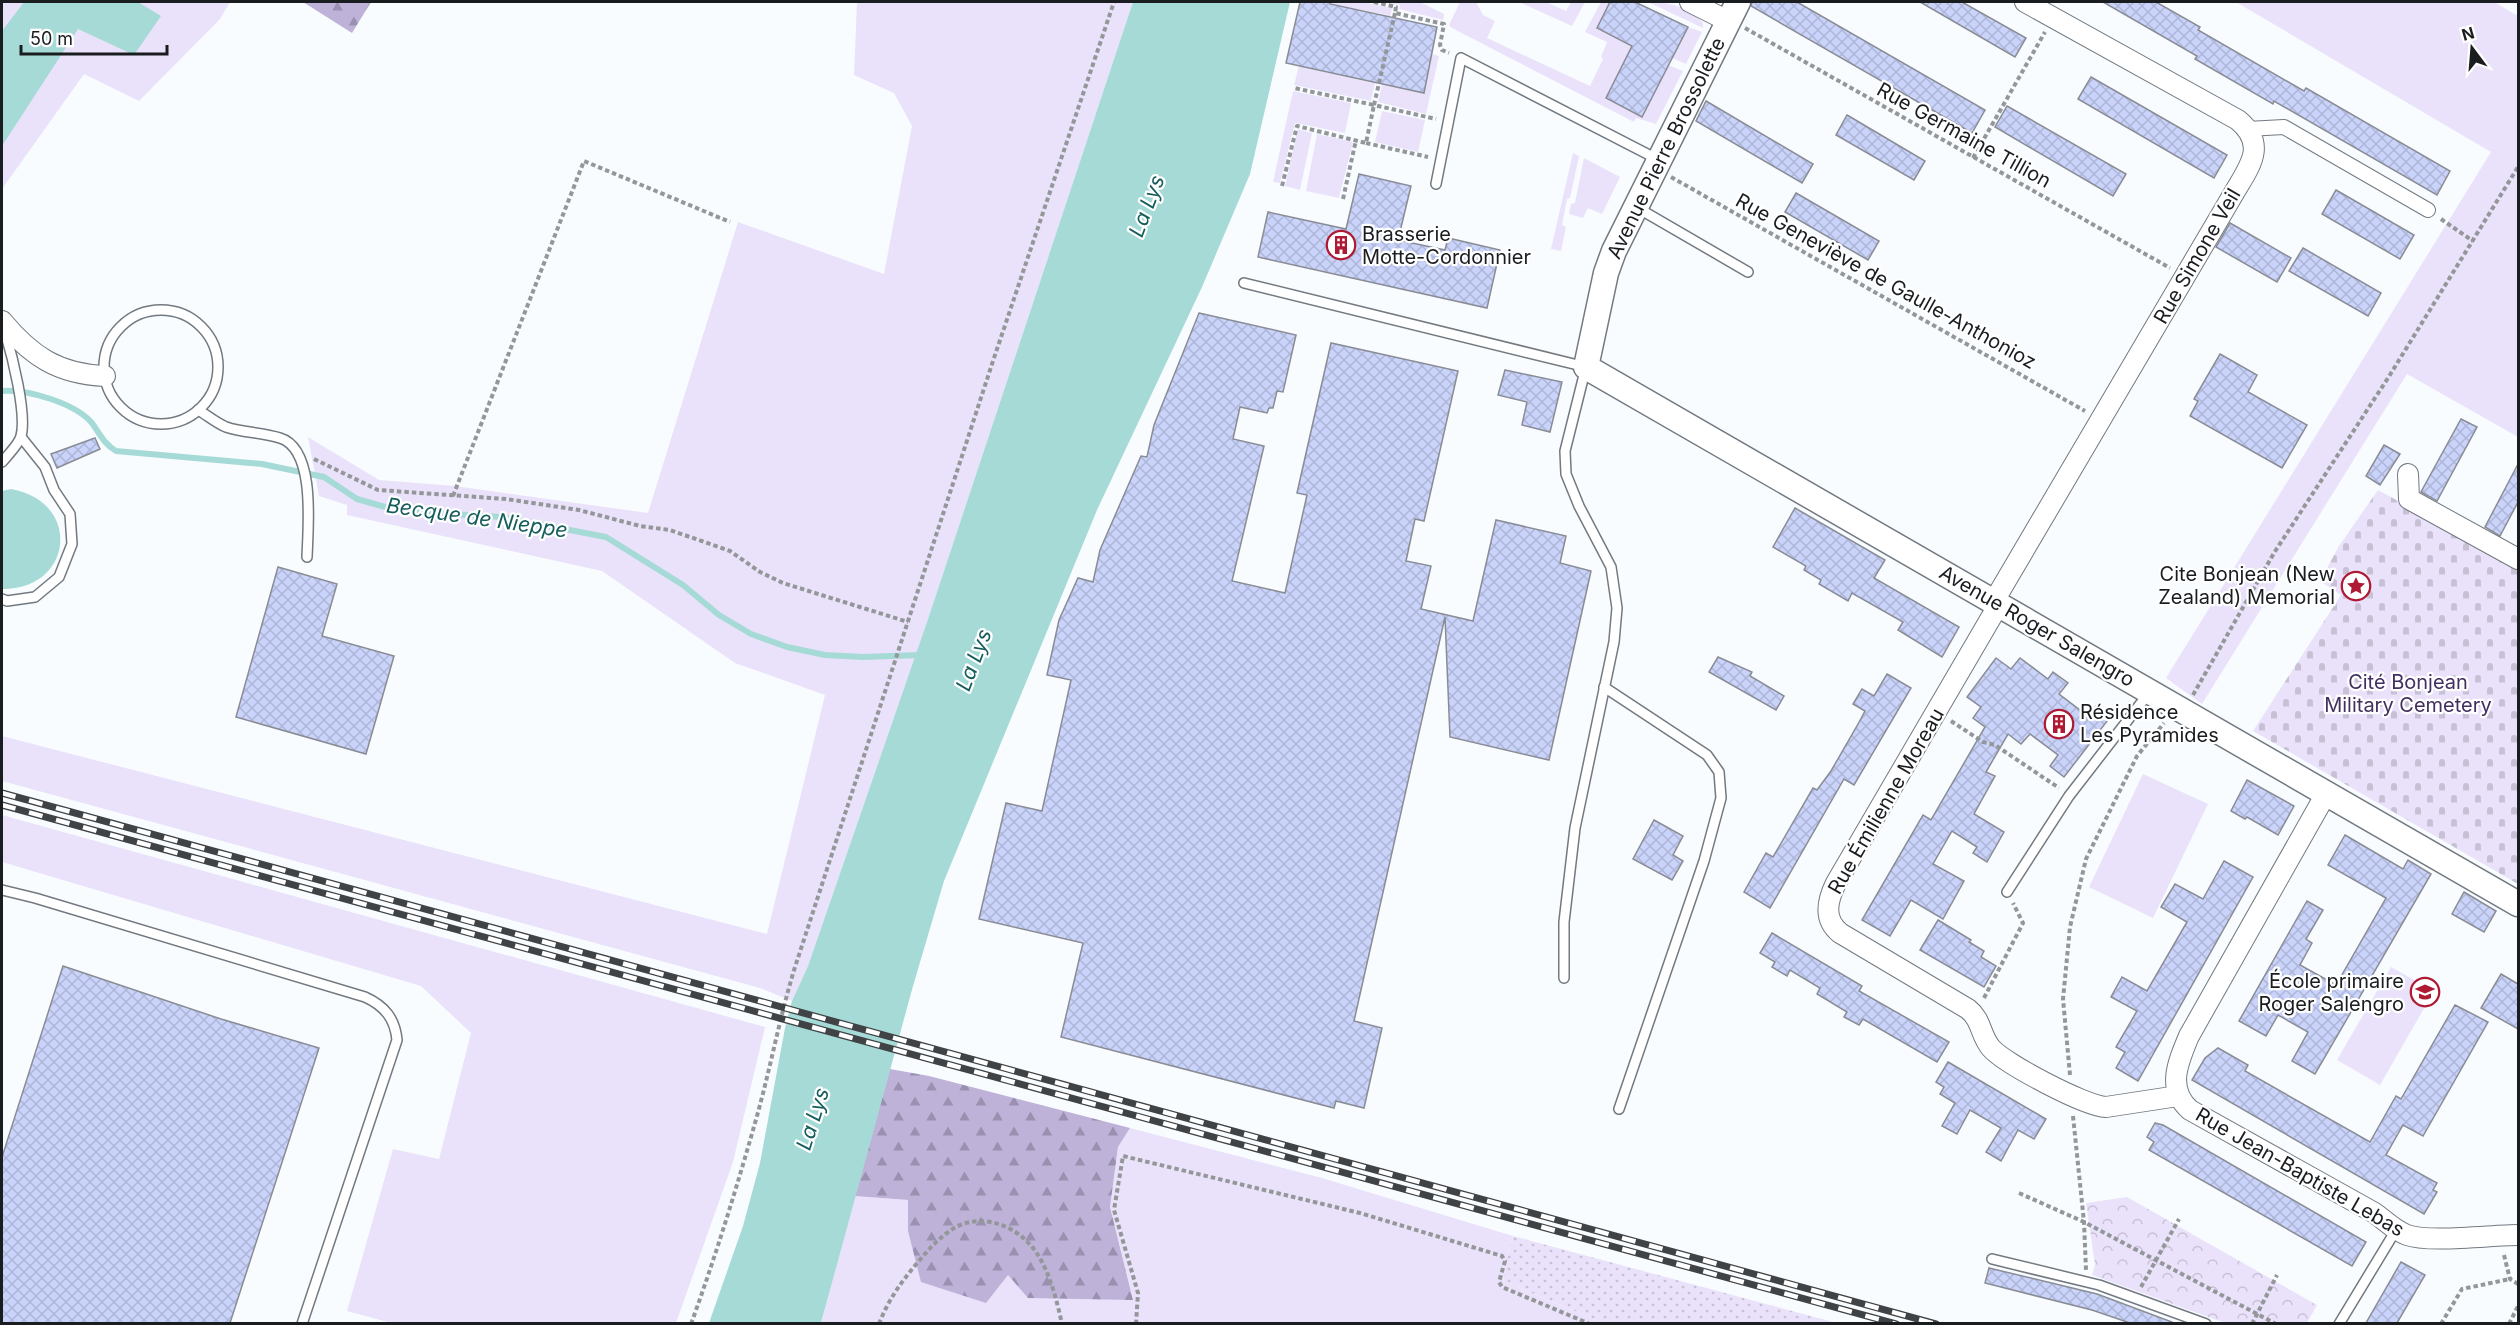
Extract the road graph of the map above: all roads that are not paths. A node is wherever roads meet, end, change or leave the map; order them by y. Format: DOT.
graph roads {
  1 [pos="1690,2"];
  2 [pos="2025,2"];
  3 [pos="1733,11"];
  4 [pos="2247,129"];
  5 [pos="1657,164"];
  6 [pos="1436,184"];
  7 [pos="1636,207"];
  8 [pos="2428,210"];
  9 [pos="1748,272"];
  10 [pos="1244,283"];
  11 [pos="2,321"];
  12 [pos="1586,367"];
  13 [pos="105,376"];
  14 [pos="198,410"];
  15 [pos="21,437"];
  16 [pos="2,462"];
  17 [pos="2408,474"];
  18 [pos="308,557"];
  19 [pos="2518,559"];
  20 [pos="2,599"];
  21 [pos="1996,603"];
  22 [pos="1604,687"];
  23 [pos="2150,691"];
  24 [pos="2328,792"];
  25 [pos="2,890"];
  26 [pos="2007,891"];
  27 [pos="2518,904"];
  28 [pos="1564,978"];
  29 [pos="2178,1096"];
  30 [pos="1619,1109"];
  31 [pos="2396,1230"];
  32 [pos="2509,1235"];
  33 [pos="1992,1259"];
  34 [pos="302,1323"];
  35 [pos="2206,1323"];
  36 [pos="2339,1323"];
  1 -- 3 [label="street"];
  2 -- 4 [label="street"];
  3 -- 5 [label="street, Avenue Pierre Brossolette"];
  4 -- 8 [label="street"];
  4 -- 21 [label="street, Rue Simone Veil"];
  5 -- 6 [label="lane"];
  5 -- 7 [label="street, Avenue Pierre Brossolette"];
  7 -- 9 [label="lane"];
  7 -- 12 [label="street, Avenue Pierre Brossolette"];
  10 -- 12 [label="lane"];
  11 -- 13 [label="street"];
  11 -- 15 [label="lane"];
  12 -- 21 [label="street, Avenue Roger Salengro"];
  12 -- 22 [label="lane"];
  13 -- 14 [label="lane"];
  13 -- 14 [label="lane"];
  14 -- 18 [label="lane"];
  15 -- 16 [label="lane"];
  15 -- 20 [label="lane"];
  17 -- 19 [label="street"];
  21 -- 23 [label="street, Avenue Roger Salengro"];
  21 -- 29 [label="street, Rue Émilienne Moreau"];
  22 -- 28 [label="lane"];
  22 -- 30 [label="lane"];
  23 -- 24 [label="street, Avenue Roger Salengro"];
  23 -- 26 [label="lane"];
  24 -- 27 [label="street, Avenue Roger Salengro"];
  24 -- 29 [label="street, Rue Jean-Baptiste Lebas"];
  25 -- 34 [label="lane"];
  29 -- 31 [label="street, Rue Jean-Baptiste Lebas"];
  31 -- 32 [label="street, Rue Jean-Baptiste Lebas"];
  31 -- 36 [label="lane"];
  33 -- 35 [label="lane"];
}
